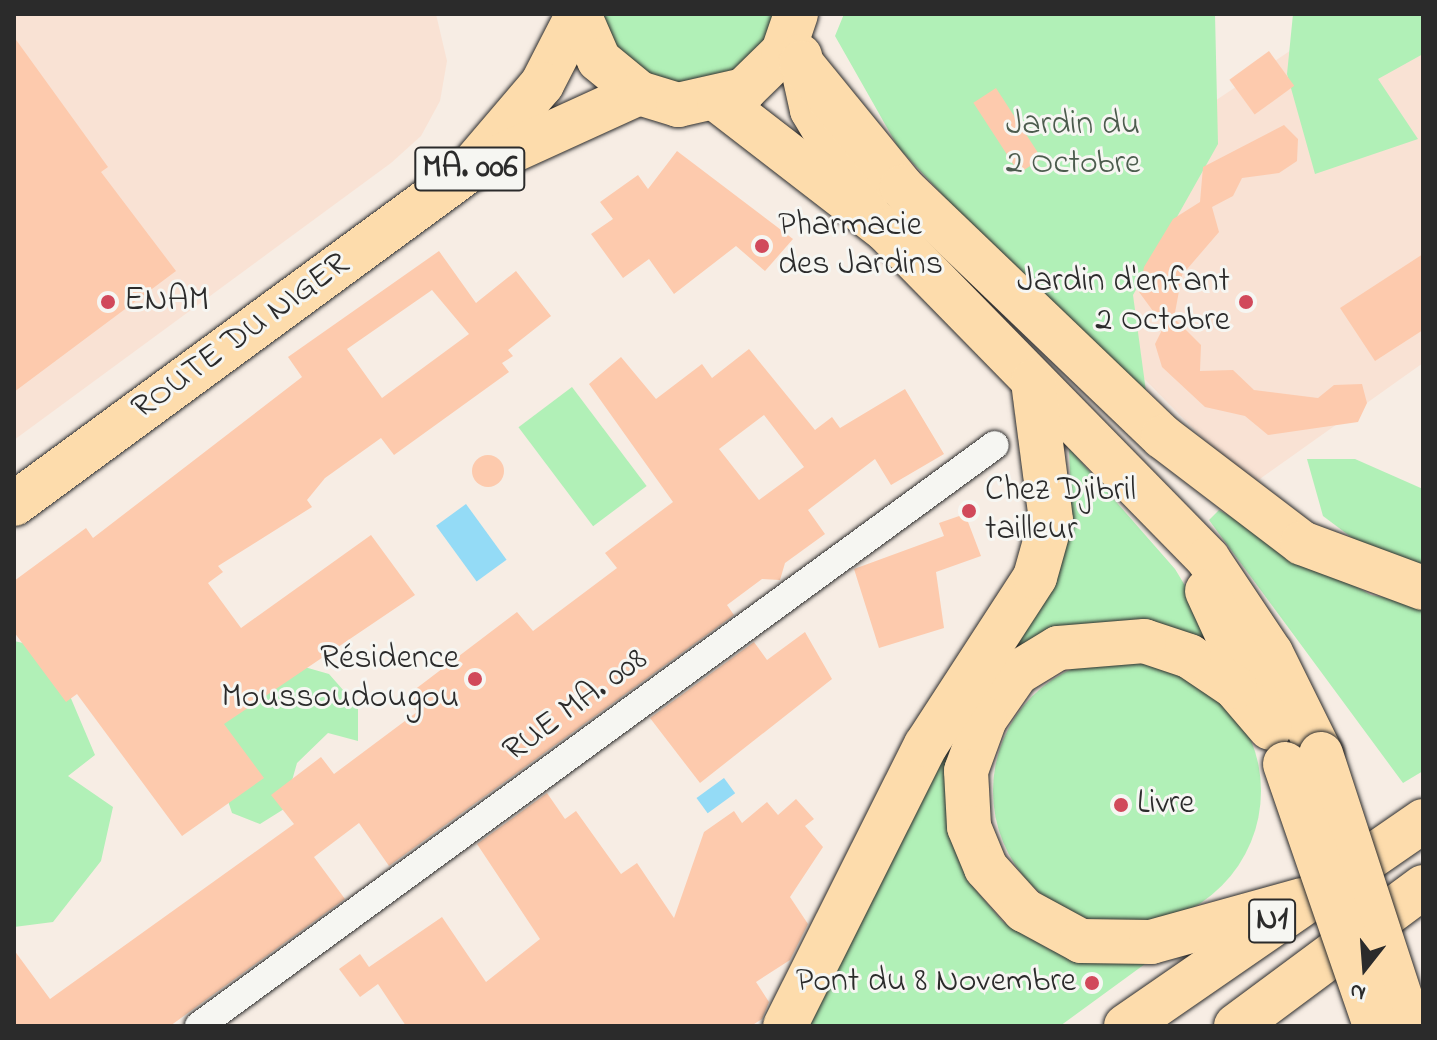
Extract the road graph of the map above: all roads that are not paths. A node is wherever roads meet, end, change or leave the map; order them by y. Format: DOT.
graph roads {
  1 [pos="579,14"];
  2 [pos="797,35"];
  3 [pos="639,93"];
  4 [pos="719,101"];
  5 [pos="468,171"];
  6 [pos="887,231"];
  7 [pos="1033,381"];
  8 [pos="995,445"];
  9 [pos="14,504"];
  10 [pos="1176,532"];
  11 [pos="1423,588"];
  12 [pos="1292,749"];
  13 [pos="1423,821"];
  14 [pos="1423,887"];
  15 [pos="1302,900"];
  16 [pos="1423,920"];
  17 [pos="1276,1003"];
  18 [pos="199,1026"];
  19 [pos="785,1026"];
  20 [pos="1126,1026"];
  21 [pos="1236,1026"];
  22 [pos="1375,1026"];
  23 [pos="1410,1026"];
  1 -- 3 [label="main road"];
  1 -- 5 [label="main road, ROUTE DU NIGER / MA. 006"];
  2 -- 4 [label="main road"];
  2 -- 6 [label="main road"];
  2 -- 11 [label="main road"];
  3 -- 4 [label="main road"];
  3 -- 5 [label="main road, ROUTE DU NIGER / MA. 006"];
  4 -- 6 [label="main road"];
  5 -- 9 [label="main road, ROUTE DU NIGER / MA. 006"];
  6 -- 7 [label="main road"];
  7 -- 10 [label="main road"];
  7 -- 19 [label="main road"];
  8 -- 18 [label="street, RUE MA. 008"];
  10 -- 12 [label="main road"];
  10 -- 12 [label="main road"];
  12 -- 15 [label="main road"];
  12 -- 22 [label="main road, bridge"];
  12 -- 23 [label="main road, bridge"];
  13 -- 15 [label="main road, N1"];
  14 -- 17 [label="main road, N1"];
  15 -- 20 [label="main road, N1"];
  16 -- 17 [label="main road"];
  17 -- 21 [label="main road, N1"];
}
